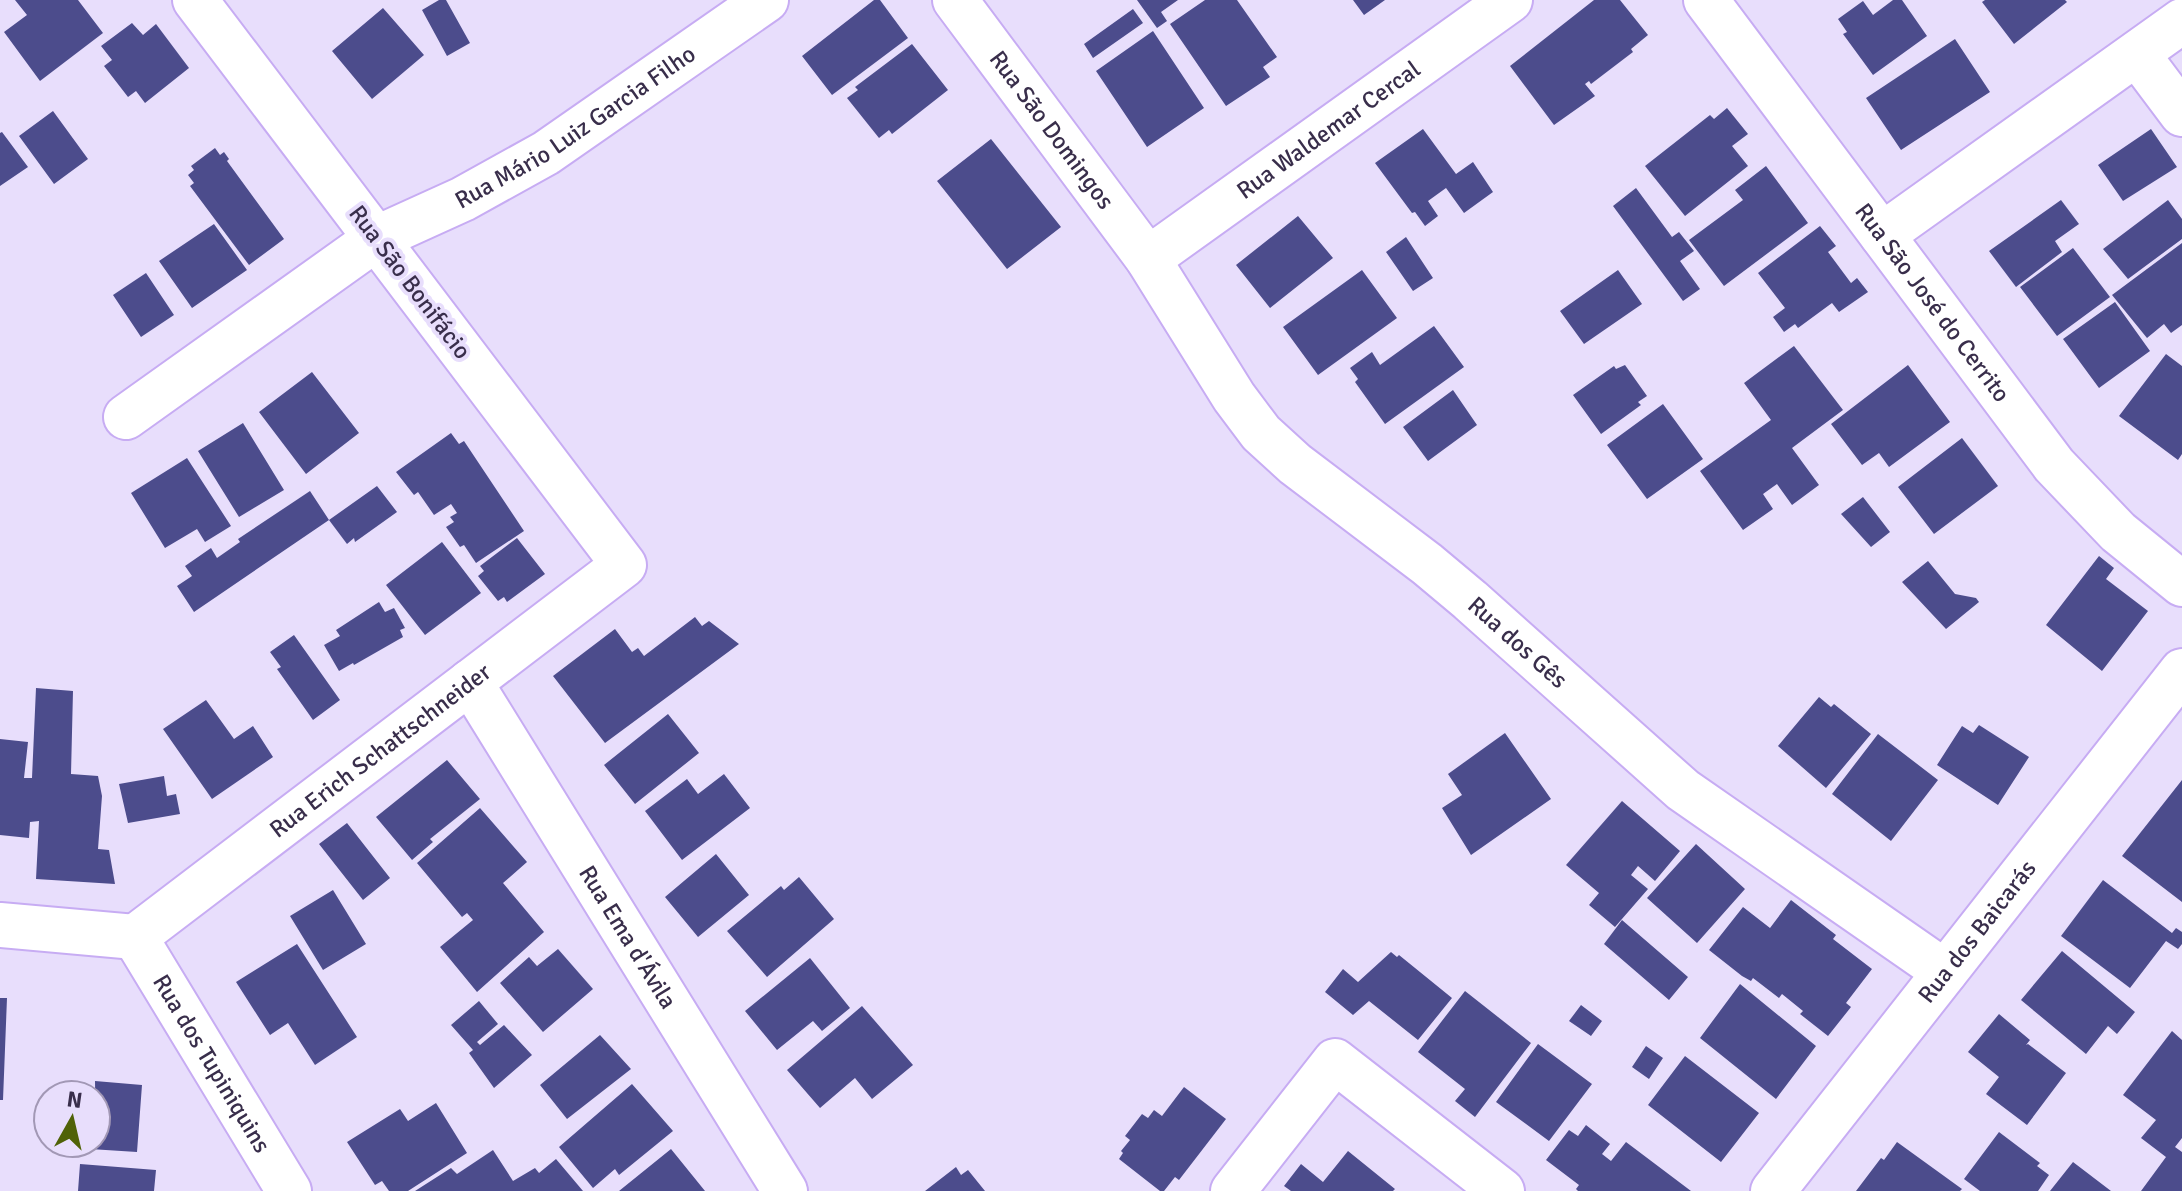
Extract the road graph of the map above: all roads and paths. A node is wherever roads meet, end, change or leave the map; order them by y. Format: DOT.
graph roads {
  1 [pos="195,0"];
  2 [pos="766,0"];
  3 [pos="955,0"];
  4 [pos="1510,0"];
  5 [pos="1706,0"];
  6 [pos="2182,21"];
  7 [pos="2137,54"];
  8 [pos="2182,114"];
  9 [pos="1882,235"];
  10 [pos="377,238"];
  11 [pos="1148,259"];
  12 [pos="126,417"];
  13 [pos="624,565"];
  14 [pos="2182,584"];
  15 [pos="2182,671"];
  16 [pos="470,682"];
  17 [pos="0,925"];
  18 [pos="135,937"];
  19 [pos="1945,972"];
  20 [pos="289,1191"];
  21 [pos="785,1191"];
  22 [pos="1233,1191"];
  23 [pos="1502,1191"];
  24 [pos="1773,1191"];
  1 -- 10 [label="street, Rua São Bonifácio"];
  2 -- 10 [label="street, Rua Mário Luiz Garcia Filho"];
  3 -- 11 [label="street, Rua São Domingos"];
  4 -- 11 [label="street, Rua Waldemar Cercal"];
  5 -- 9 [label="street, Rua São José do Cerrito"];
  6 -- 7 [label="street"];
  7 -- 8 [label="street"];
  7 -- 9 [label="street"];
  9 -- 14 [label="street, Rua São José do Cerrito"];
  10 -- 12 [label="street, Rua Mário Luiz Garcia Filho"];
  10 -- 13 [label="street, Rua São Bonifácio"];
  11 -- 19 [label="street, Rua dos Gês"];
  13 -- 16 [label="street, Rua Erich Schattschneider"];
  15 -- 19 [label="street, Rua dos Baicarás"];
  16 -- 18 [label="street, Rua Erich Schattschneider"];
  16 -- 21 [label="street, Rua Ema d'Ávila"];
  17 -- 18 [label="street"];
  18 -- 20 [label="street, Rua dos Tupiniquins"];
  19 -- 24 [label="street, Rua dos Baicarás"];
  22 -- 23 [label="street"];
}
